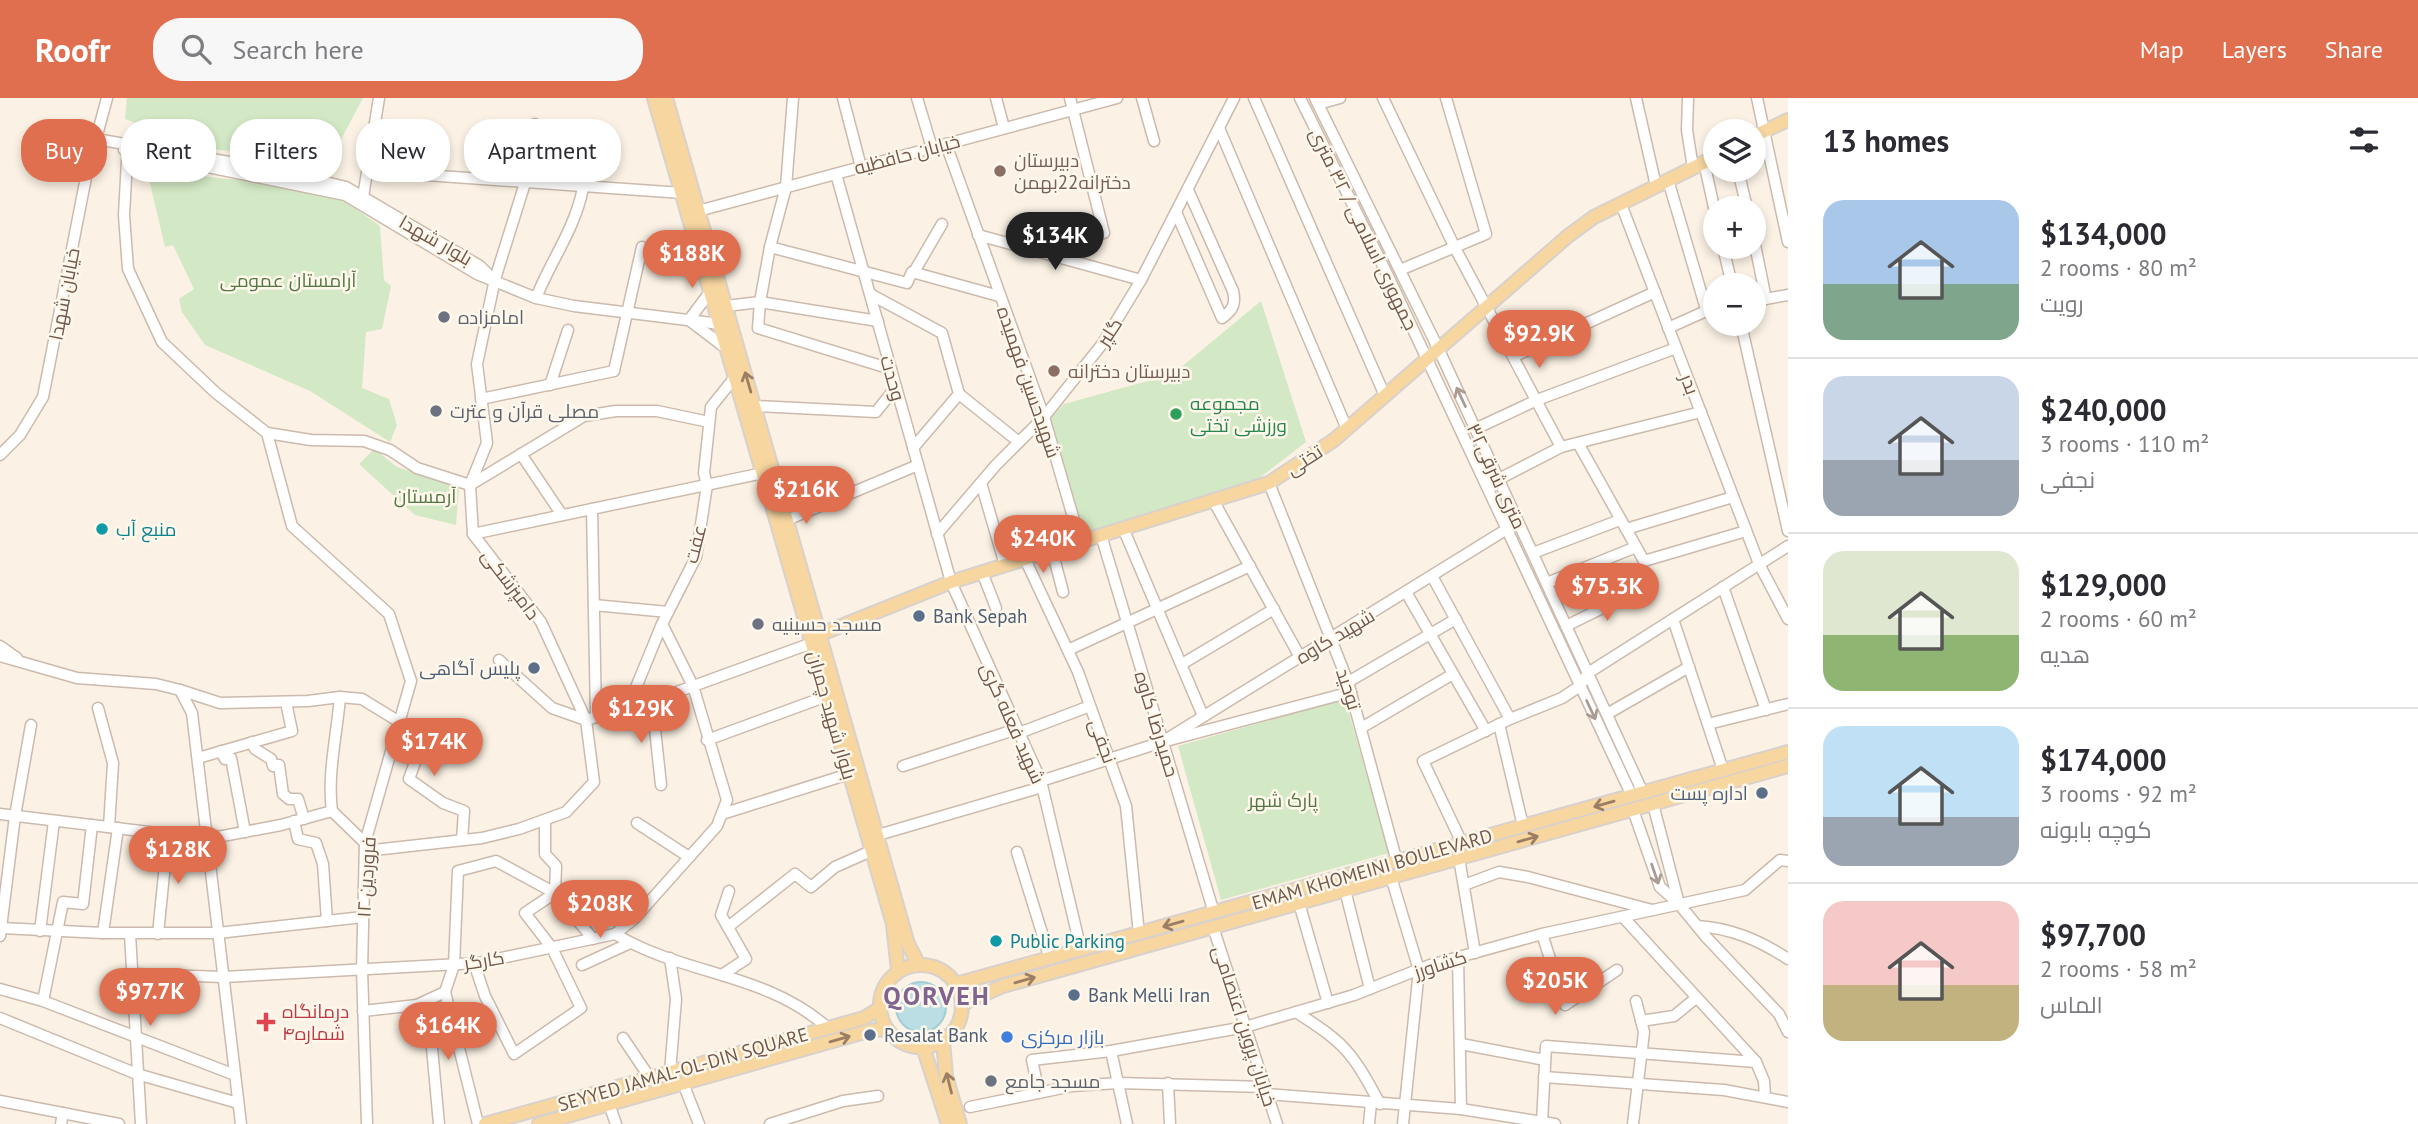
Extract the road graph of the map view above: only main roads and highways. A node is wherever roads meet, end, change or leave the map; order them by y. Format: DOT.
graph roads {
  1 [pos="654,98"];
  2 [pos="666,98"];
  3 [pos="1788,120"];
  4 [pos="1766,130"];
  5 [pos="1703,162"];
  6 [pos="769,472"];
  7 [pos="816,638"];
  8 [pos="1788,752"];
  9 [pos="1788,766"];
  10 [pos="1746,771"];
  11 [pos="1065,961"];
  12 [pos="919,965"];
  13 [pos="898,971"];
  14 [pos="956,984"];
  15 [pos="962,1004"];
  16 [pos="880,1008"];
  17 [pos="886,1028"];
  18 [pos="943,1041"];
  19 [pos="923,1047"];
  20 [pos="519,1119"];
  21 [pos="485,1124"];
  22 [pos="539,1124"];
  23 [pos="948,1124"];
  24 [pos="960,1124"];
  1 -- 6 [label="main road, بلوار شهید چمران"];
  6 -- 2 [label="main road, بلوار شهید چمران, one-way"];
  3 -- 4 [label="main road"];
  5 -- 7 [label="main road, تختی"];
  6 -- 7 [label="main road, بلوار شهید چمران"];
  6 -- 7 [label="main road, بلوار شهید چمران"];
  7 -- 12 [label="main road, بلوار شهید چمران"];
  7 -- 13 [label="main road, بلوار شهید چمران"];
  8 -- 10 [label="main road, EMAM KHOMEINI BOULEVARD"];
  9 -- 10 [label="main road, EMAM KHOMEINI BOULEVARD"];
  11 -- 10 [label="main road, EMAM KHOMEINI BOULEVARD, one-way"];
  10 -- 11 [label="main road, EMAM KHOMEINI BOULEVARD, one-way"];
  11 -- 14 [label="main road, EMAM KHOMEINI BOULEVARD"];
  15 -- 11 [label="main road, EMAM KHOMEINI BOULEVARD, one-way"];
  12 -- 13 [label="main road"];
  12 -- 14 [label="main road"];
  13 -- 16 [label="main road"];
  14 -- 15 [label="main road"];
  15 -- 18 [label="main road"];
  16 -- 17 [label="main road"];
  16 -- 20 [label="main road, SEYYED JAMAL-OL-DIN SQUARE"];
  17 -- 19 [label="main road"];
  22 -- 17 [label="main road, SEYYED JAMAL-OL-DIN SQUARE, one-way"];
  18 -- 19 [label="main road"];
  24 -- 18 [label="main road, one-way"];
  19 -- 23 [label="main road"];
  20 -- 21 [label="main road, SEYYED JAMAL-OL-DIN SQUARE"];
}
